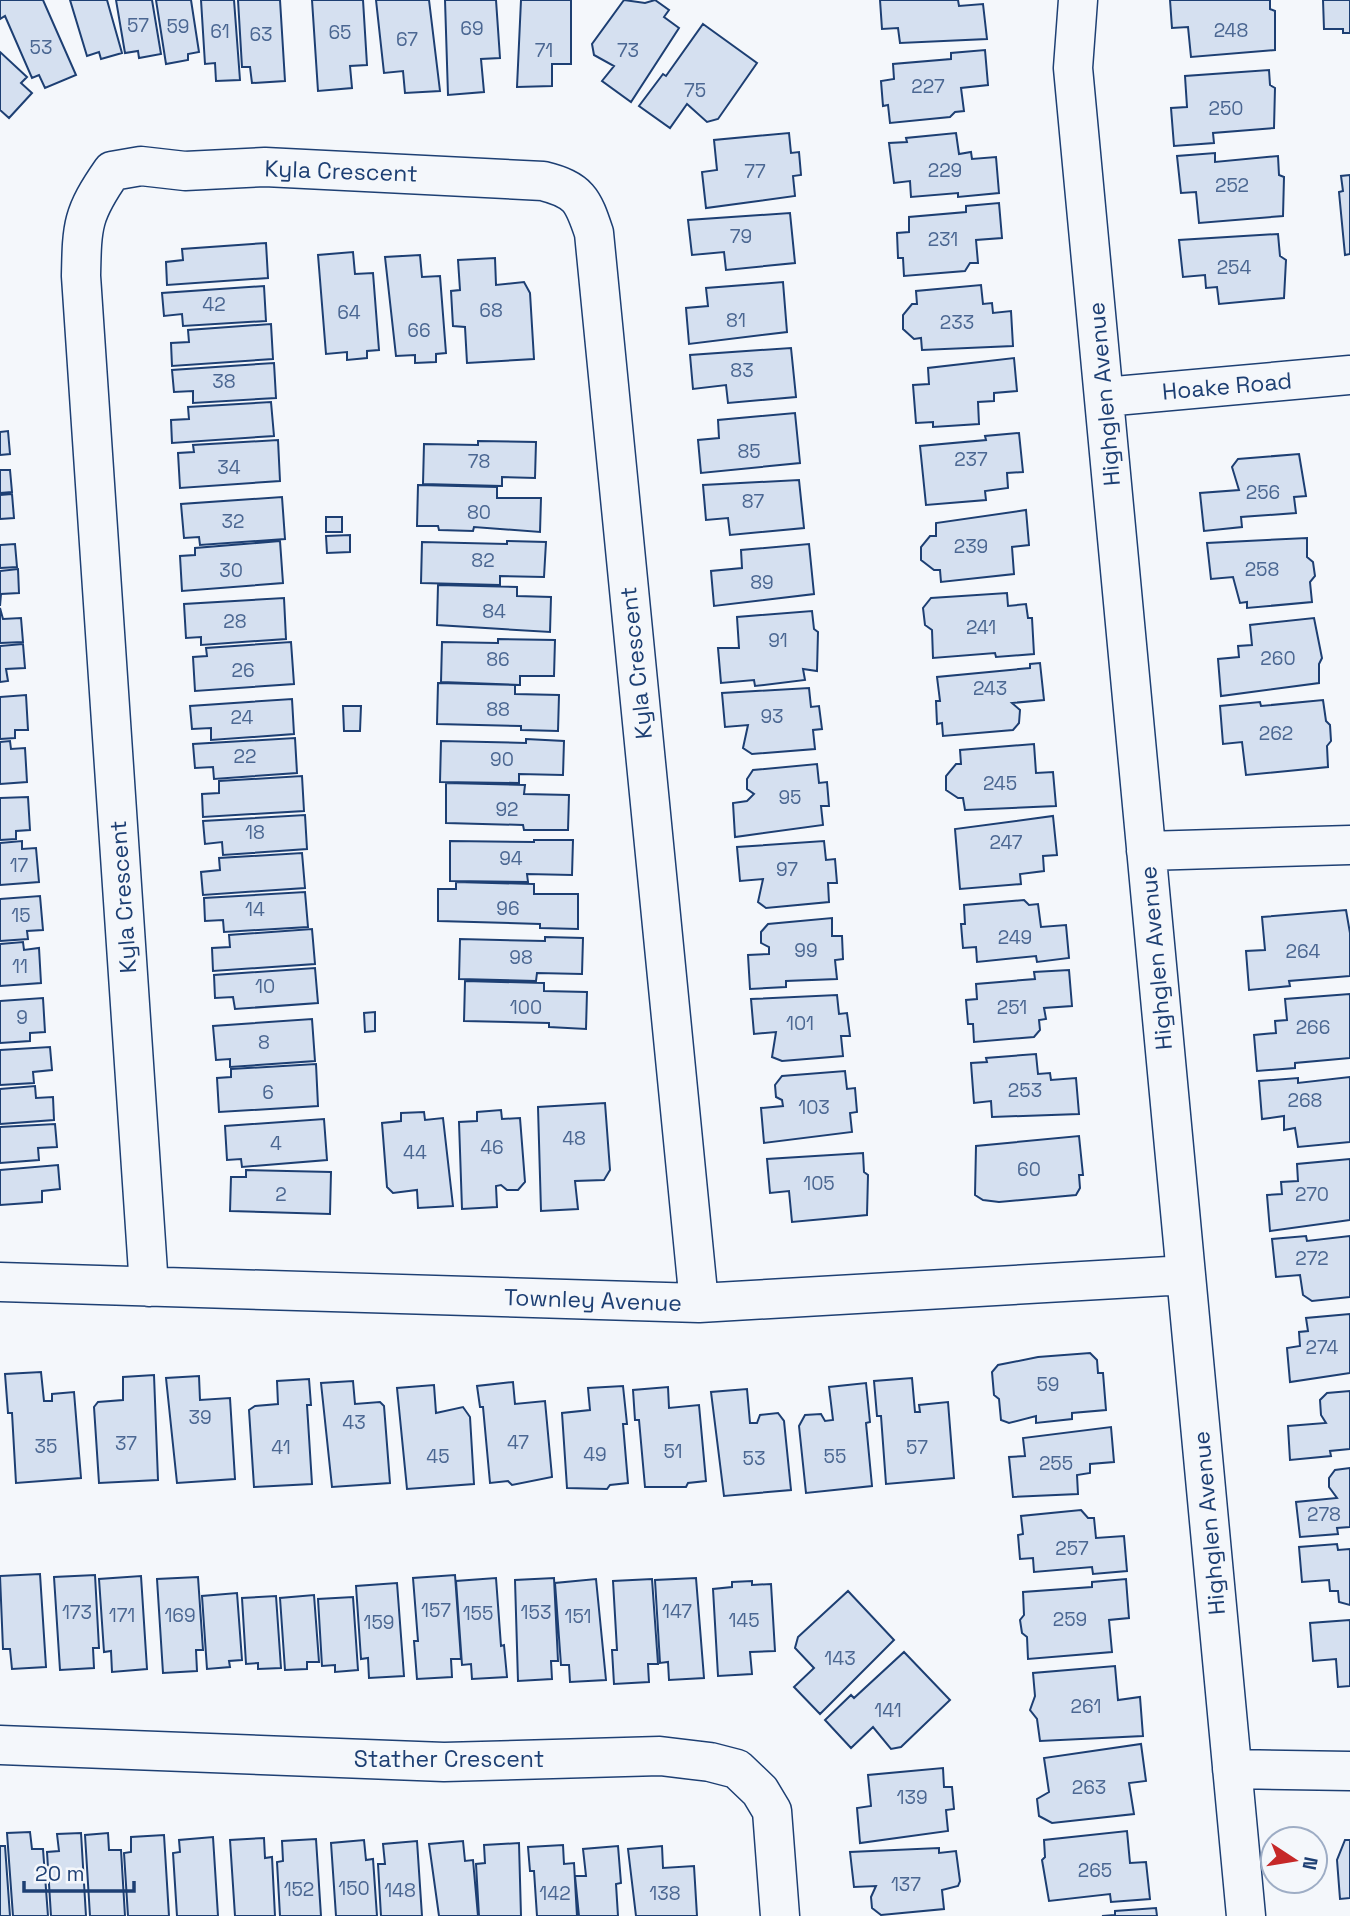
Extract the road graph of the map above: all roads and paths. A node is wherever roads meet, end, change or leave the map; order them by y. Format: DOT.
graph roads {
  1 [pos="1078,0"];
  2 [pos="1350,375"];
  3 [pos="1104,397"];
  4 [pos="1350,845"];
  5 [pos="1146,851"];
  6 [pos="1186,1275"];
  7 [pos="0,1282"];
  8 [pos="149,1287"];
  9 [pos="699,1303"];
  10 [pos="0,1745"];
  11 [pos="1232,1769"];
  12 [pos="1350,1771"];
  13 [pos="780,1916"];
  14 [pos="1246,1916"];
  1 -- 3 [label="street, Highglen Avenue"];
  2 -- 3 [label="street, Hoake Road"];
  3 -- 5 [label="street, Highglen Avenue"];
  4 -- 5 [label="street"];
  5 -- 6 [label="street, Highglen Avenue"];
  6 -- 9 [label="street, Townley Avenue"];
  6 -- 11 [label="street, Highglen Avenue"];
  7 -- 8 [label="street, Townley Avenue"];
  8 -- 9 [label="street, Townley Avenue"];
  8 -- 9 [label="street, Kyla Crescent"];
  10 -- 13 [label="street, Stather Crescent"];
  11 -- 12 [label="street"];
  11 -- 14 [label="street, Highglen Avenue"];
}
